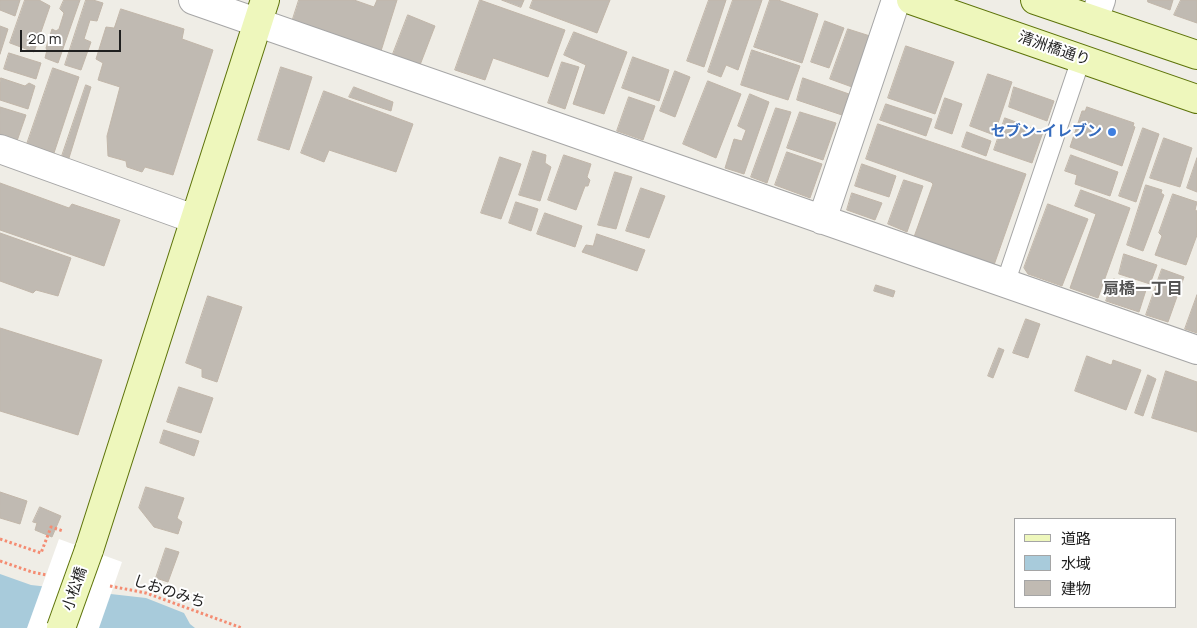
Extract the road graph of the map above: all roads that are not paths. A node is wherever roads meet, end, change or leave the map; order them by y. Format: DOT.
graph roads {
  1 [pos="193,0"];
  2 [pos="896,0"];
  3 [pos="911,0"];
  4 [pos="1035,0"];
  5 [pos="1098,10"];
  6 [pos="261,11"];
  7 [pos="1197,56"];
  8 [pos="1082,59"];
  9 [pos="1197,99"];
  10 [pos="0,149"];
  11 [pos="194,219"];
  12 [pos="822,220"];
  13 [pos="1005,284"];
  14 [pos="1197,350"];
  15 [pos="61,628"];
  1 -- 6 [label="street"];
  2 -- 12 [label="street"];
  3 -- 8 [label="street, 清洲橋通り"];
  4 -- 5 [label="street"];
  5 -- 7 [label="street"];
  6 -- 11 [label="street, 小松橋"];
  6 -- 12 [label="street"];
  8 -- 9 [label="street, 清洲橋通り"];
  8 -- 13 [label="lane"];
  10 -- 11 [label="street"];
  11 -- 15 [label="street, 小松橋, bridge"];
  12 -- 13 [label="street"];
  13 -- 14 [label="street"];
}
